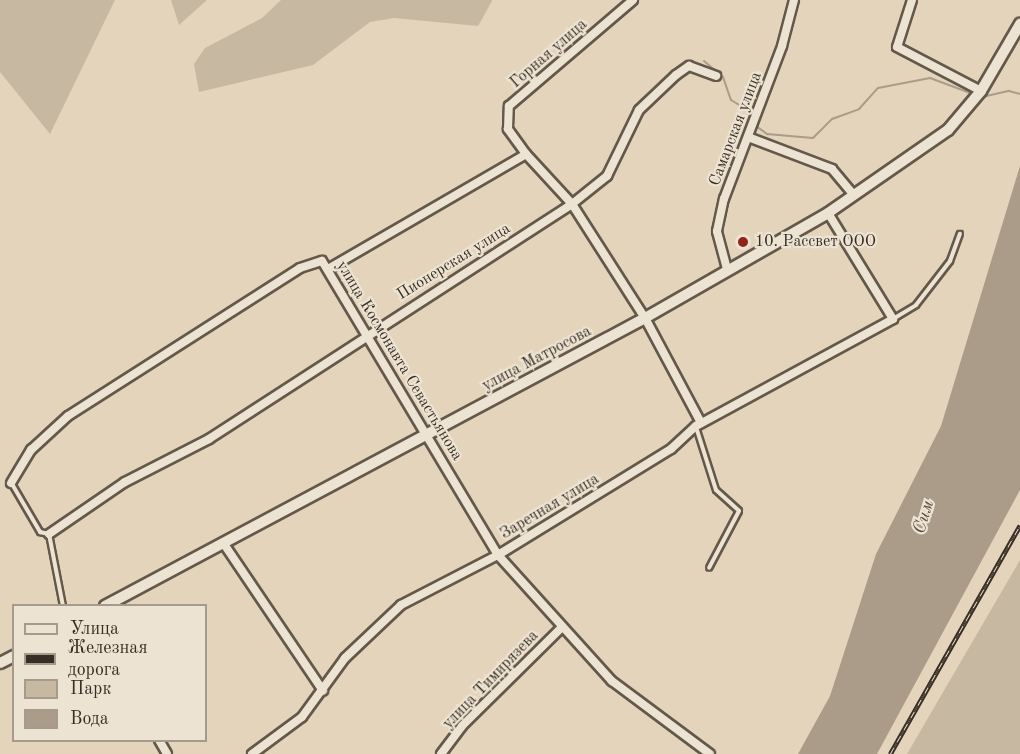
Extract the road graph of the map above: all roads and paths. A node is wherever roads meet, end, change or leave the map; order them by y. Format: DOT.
graph roads {
  1 [pos="633,0"];
  2 [pos="794,0"];
  3 [pos="912,0"];
  4 [pos="1020,24"];
  5 [pos="716,76"];
  6 [pos="981,91"];
  7 [pos="748,137"];
  8 [pos="526,154"];
  9 [pos="851,192"];
  10 [pos="572,204"];
  11 [pos="828,213"];
  12 [pos="960,234"];
  13 [pos="328,269"];
  14 [pos="727,269"];
  15 [pos="645,318"];
  16 [pos="893,319"];
  17 [pos="368,333"];
  18 [pos="699,425"];
  19 [pos="428,436"];
  20 [pos="11,483"];
  21 [pos="49,534"];
  22 [pos="224,544"];
  23 [pos="498,555"];
  24 [pos="709,568"];
  25 [pos="63,604"];
  26 [pos="109,604"];
  27 [pos="562,627"];
  28 [pos="323,691"];
  29 [pos="252,754"];
  30 [pos="441,754"];
  31 [pos="710,754"];
  1 -- 8 [label="street, Горная улица"];
  2 -- 7 [label="street, Самарская улица"];
  3 -- 6 [label="street"];
  4 -- 6 [label="main road, улица Матросова"];
  5 -- 10 [label="street, Пионерская улица"];
  6 -- 9 [label="main road, улица Матросова"];
  7 -- 9 [label="street"];
  7 -- 14 [label="street, Самарская улица"];
  8 -- 10 [label="street"];
  8 -- 13 [label="street"];
  9 -- 11 [label="main road, улица Матросова"];
  10 -- 15 [label="street"];
  10 -- 17 [label="street, Пионерская улица"];
  11 -- 14 [label="main road, улица Матросова"];
  11 -- 16 [label="street"];
  12 -- 16 [label="lane, Заречная улица"];
  13 -- 17 [label="street, улица Космонавта Севастьянова"];
  13 -- 20 [label="street, улица Космонавта Севастьянова"];
  14 -- 15 [label="main road, улица Матросова"];
  15 -- 18 [label="street"];
  15 -- 19 [label="main road, улица Матросова"];
  16 -- 18 [label="street, Заречная улица"];
  17 -- 19 [label="street, улица Космонавта Севастьянова"];
  17 -- 21 [label="street, Пионерская улица"];
  18 -- 23 [label="street, Заречная улица"];
  18 -- 24 [label="lane"];
  19 -- 22 [label="main road, улица Матросова"];
  19 -- 23 [label="street, улица Космонавта Севастьянова"];
  20 -- 21 [label="lane"];
  21 -- 25 [label="lane"];
  22 -- 26 [label="main road, улица Матросова"];
  22 -- 28 [label="street"];
  23 -- 27 [label="street, улица Космонавта Севастьянова"];
  23 -- 28 [label="street, Заречная улица"];
  27 -- 30 [label="street, улица Тимирязева"];
  27 -- 31 [label="street, улица Космонавта Севастьянова"];
  28 -- 29 [label="street, Заречная улица"];
}
